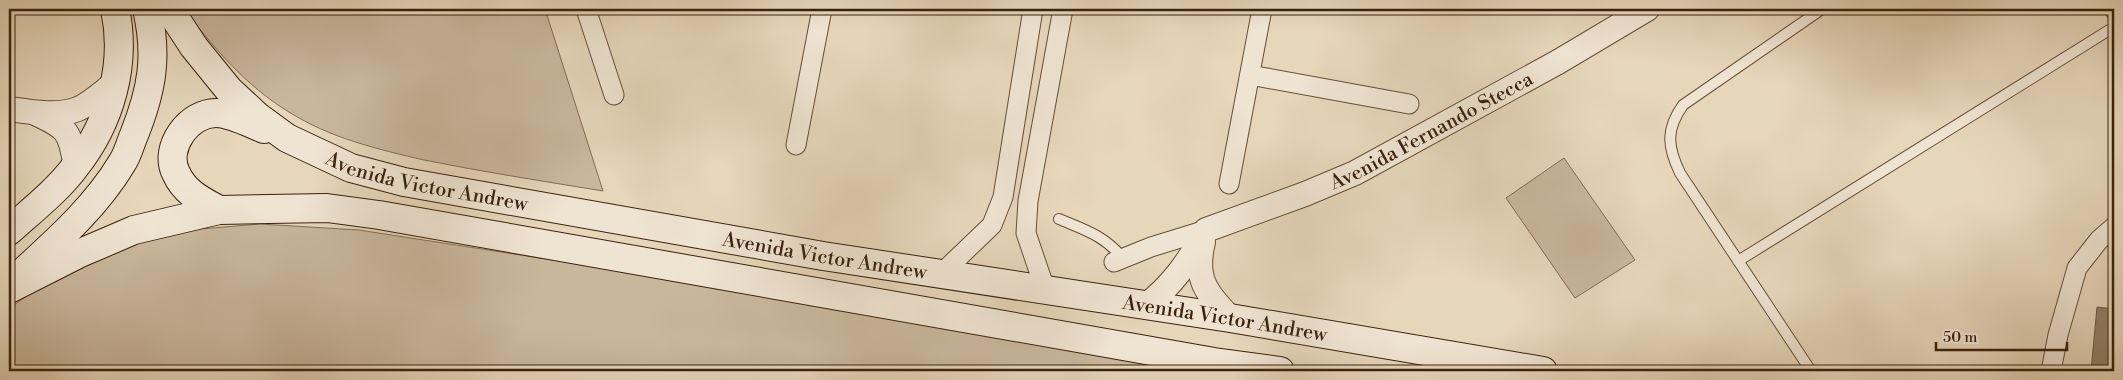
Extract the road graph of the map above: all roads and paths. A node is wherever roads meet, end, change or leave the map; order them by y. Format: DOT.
graph roads {
  1 [pos="115,9"];
  2 [pos="147,9"];
  3 [pos="170,9"];
  4 [pos="586,9"];
  5 [pos="822,9"];
  6 [pos="1033,9"];
  7 [pos="1063,9"];
  8 [pos="1262,9"];
  9 [pos="1647,9"];
  10 [pos="1822,9"];
  11 [pos="2109,9"];
  12 [pos="2114,17"];
  13 [pos="2114,27"];
  14 [pos="1029,30"];
  15 [pos="1052,66"];
  16 [pos="1250,74"];
  17 [pos="116,82"];
  18 [pos="614,95"];
  19 [pos="1409,104"];
  20 [pos="9,109"];
  21 [pos="33,113"];
  22 [pos="287,138"];
  23 [pos="796,146"];
  24 [pos="76,167"];
  25 [pos="1229,184"];
  26 [pos="219,210"];
  27 [pos="1059,219"];
  28 [pos="2114,227"];
  29 [pos="1206,230"];
  30 [pos="9,231"];
  31 [pos="1118,259"];
  32 [pos="1738,261"];
  33 [pos="942,273"];
  34 [pos="9,285"];
  35 [pos="9,289"];
  36 [pos="1045,289"];
  37 [pos="1145,306"];
  38 [pos="1230,318"];
  39 [pos="1280,371"];
  40 [pos="1543,371"];
  41 [pos="1811,371"];
  42 [pos="2051,371"];
  1 -- 17 [label="main road"];
  2 -- 34 [label="main road"];
  3 -- 22 [label="main road, Avenida Victor Andrew"];
  4 -- 18 [label="street"];
  5 -- 23 [label="street"];
  6 -- 14 [label="street"];
  7 -- 15 [label="street"];
  8 -- 16 [label="street"];
  9 -- 29 [label="street, Avenida Fernando Stecca"];
  10 -- 32 [label="lane"];
  11 -- 12 [label="lane"];
  13 -- 32 [label="lane"];
  14 -- 15 [label="street"];
  14 -- 33 [label="street"];
  15 -- 36 [label="street"];
  16 -- 19 [label="street"];
  16 -- 25 [label="street"];
  17 -- 21 [label="street"];
  17 -- 24 [label="main road"];
  20 -- 21 [label="street"];
  21 -- 24 [label="street"];
  22 -- 26 [label="main road"];
  22 -- 33 [label="main road, Avenida Victor Andrew"];
  24 -- 30 [label="main road"];
  26 -- 35 [label="main road, Avenida Victor Andrew"];
  26 -- 39 [label="main road, Avenida Victor Andrew"];
  27 -- 31 [label="lane"];
  28 -- 42 [label="street"];
  29 -- 31 [label="street, Avenida Fernando Stecca"];
  29 -- 37 [label="street"];
  29 -- 38 [label="street"];
  32 -- 41 [label="lane"];
  33 -- 36 [label="main road, Avenida Victor Andrew"];
  36 -- 37 [label="main road, Avenida Victor Andrew"];
  37 -- 38 [label="main road, Avenida Victor Andrew"];
  38 -- 40 [label="main road, Avenida Victor Andrew"];
}
